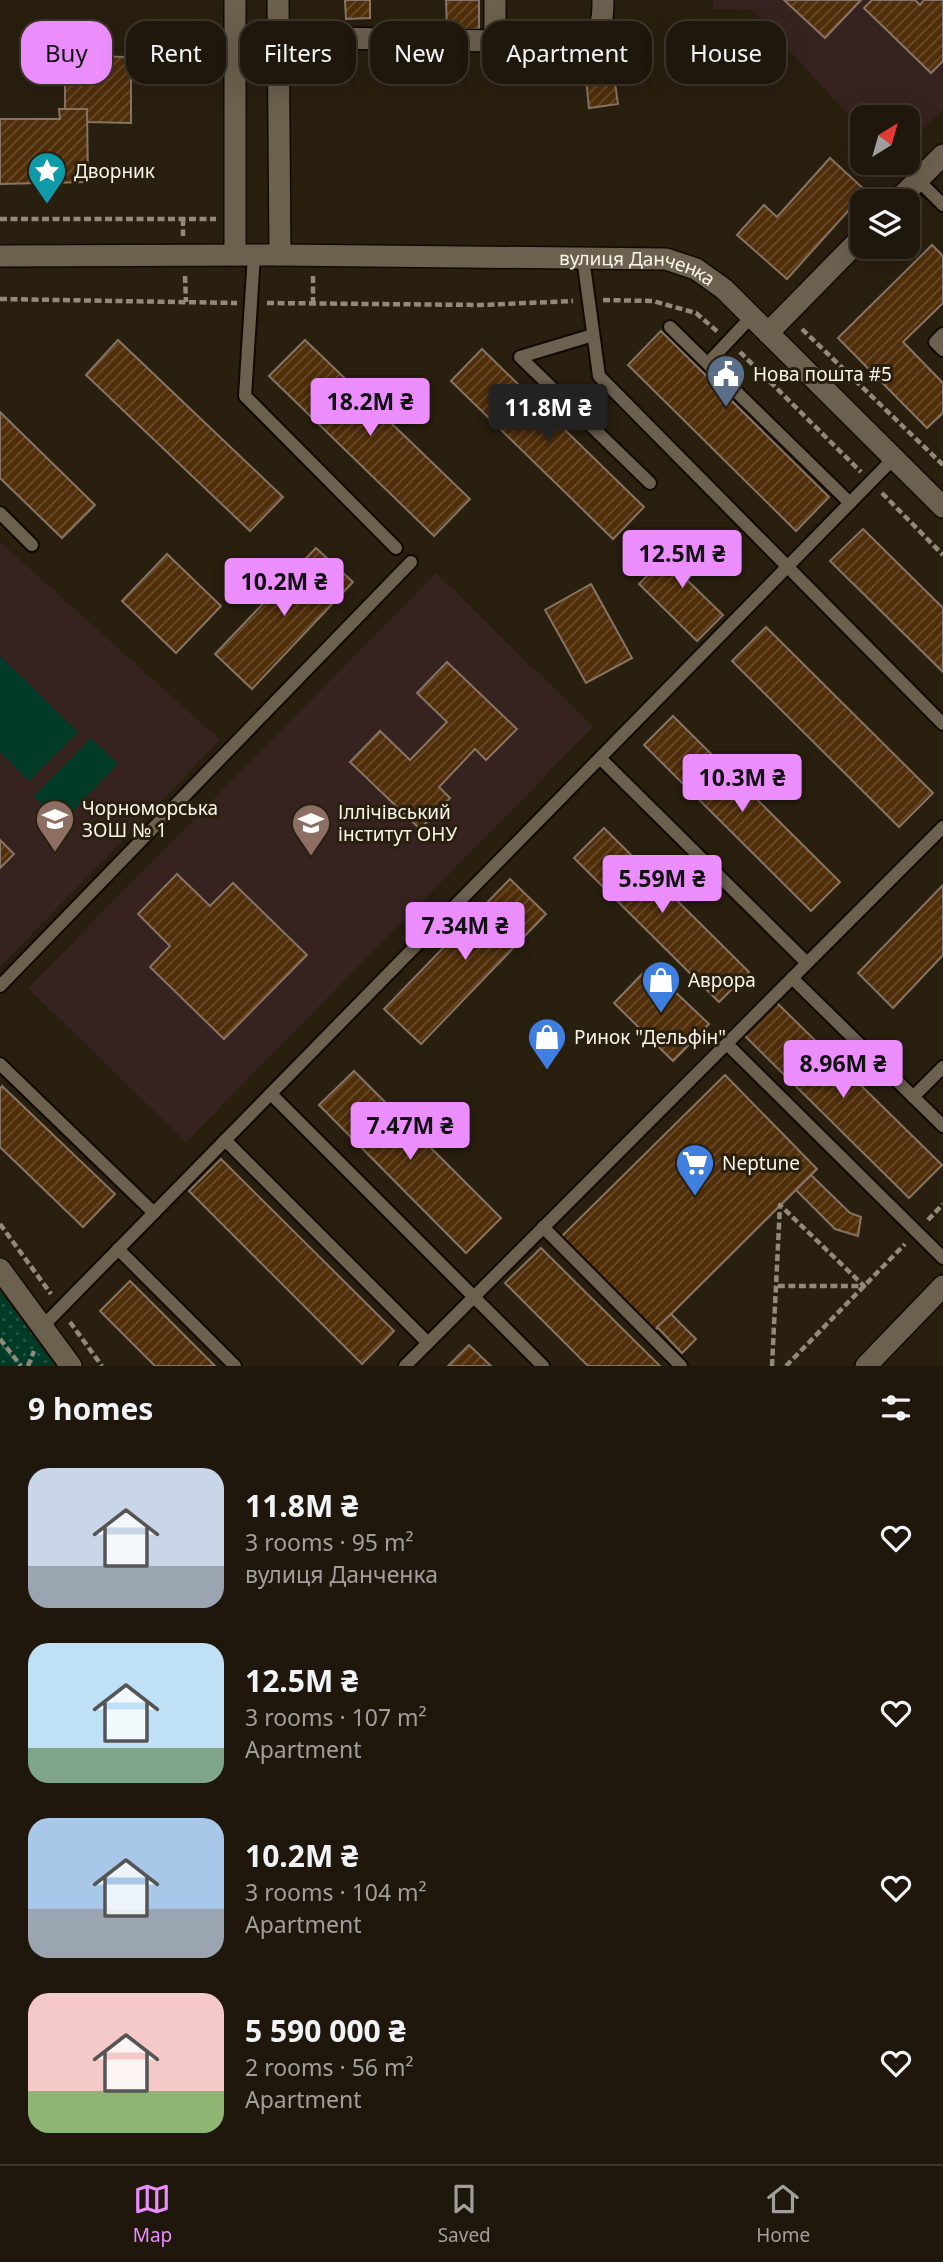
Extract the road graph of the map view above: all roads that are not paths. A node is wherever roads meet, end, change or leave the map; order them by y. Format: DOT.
graph roads {
  1 [pos="235,0"];
  2 [pos="278,0"];
  3 [pos="495,0"];
  4 [pos="603,0"];
  5 [pos="278,21"];
  6 [pos="495,21"];
  7 [pos="603,21"];
  8 [pos="356,38"];
  9 [pos="482,41"];
  10 [pos="278,84"];
  11 [pos="943,155"];
  12 [pos="918,180"];
  13 [pos="909,189"];
  14 [pos="943,205"];
  15 [pos="850,249"];
  16 [pos="245,255"];
  17 [pos="280,255"];
  18 [pos="0,256"];
  19 [pos="583,258"];
  20 [pos="752,316"];
  21 [pos="670,327"];
  22 [pos="768,332"];
  23 [pos="943,334"];
  24 [pos="593,335"];
  25 [pos="943,350"];
  26 [pos="708,363"];
  27 [pos="894,458"];
  28 [pos="650,483"];
  29 [pos="850,503"];
  30 [pos="943,507"];
  31 [pos="0,513"];
  32 [pos="32,545"];
  33 [pos="396,548"];
  34 [pos="411,562"];
  35 [pos="788,567"];
  36 [pos="943,724"];
  37 [pos="600,758"];
  38 [pos="943,827"];
  39 [pos="807,963"];
  40 [pos="792,978"];
  41 [pos="0,986"];
  42 [pos="726,1044"];
  43 [pos="0,1064"];
  44 [pos="943,1067"];
  45 [pos="271,1094"];
  46 [pos="913,1097"];
  47 [pos="943,1126"];
  48 [pos="225,1140"];
  49 [pos="153,1213"];
  50 [pos="543,1227"];
  51 [pos="118,1249"];
  52 [pos="943,1258"];
  53 [pos="0,1269"];
  54 [pos="943,1286"];
  55 [pos="474,1297"];
  56 [pos="42,1327"];
  57 [pos="428,1343"];
  58 [pos="71,1366"];
  59 [pos="235,1366"];
  60 [pos="405,1366"];
  61 [pos="543,1366"];
  62 [pos="681,1366"];
  63 [pos="866,1366"];
  1 -- 16 [label="main road"];
  2 -- 5 [label="main road"];
  3 -- 6 [label="main road"];
  4 -- 7 [label="main road"];
  8 -- 9 [label="main road"];
  10 -- 17 [label="main road"];
  11 -- 12 [label="main road"];
  12 -- 13 [label="main road"];
  12 -- 14 [label="lane"];
  15 -- 22 [label="main road"];
  16 -- 17 [label="main road, вулиця Данченка"];
  16 -- 18 [label="main road, вулиця Данченка"];
  16 -- 33 [label="lane"];
  17 -- 19 [label="main road, вулиця Данченка"];
  19 -- 20 [label="main road, вулиця Данченка"];
  19 -- 24 [label="lane"];
  20 -- 22 [label="main road, вулиця Данченка"];
  20 -- 26 [label="lane"];
  21 -- 26 [label="lane"];
  22 -- 27 [label="main road, вулиця Данченка"];
  23 -- 25 [label="lane"];
  24 -- 28 [label="lane"];
  24 -- 35 [label="lane"];
  26 -- 29 [label="lane"];
  27 -- 29 [label="lane"];
  27 -- 30 [label="main road, вулиця Данченка"];
  29 -- 35 [label="lane"];
  31 -- 32 [label="lane"];
  34 -- 41 [label="lane"];
  35 -- 36 [label="lane"];
  35 -- 37 [label="lane"];
  37 -- 39 [label="lane"];
  37 -- 45 [label="lane"];
  38 -- 39 [label="lane"];
  39 -- 40 [label="lane"];
  40 -- 42 [label="lane"];
  40 -- 46 [label="lane"];
  42 -- 50 [label="lane"];
  42 -- 52 [label="lane"];
  43 -- 49 [label="lane"];
  44 -- 46 [label="lane"];
  45 -- 48 [label="lane"];
  45 -- 55 [label="lane"];
  46 -- 47 [label="lane"];
  48 -- 49 [label="lane"];
  48 -- 57 [label="lane"];
  49 -- 51 [label="lane"];
  50 -- 55 [label="lane"];
  50 -- 62 [label="lane"];
  51 -- 56 [label="lane"];
  51 -- 59 [label="lane"];
  53 -- 56 [label="main road"];
  54 -- 63 [label="main road"];
  55 -- 57 [label="lane"];
  55 -- 61 [label="lane"];
  56 -- 58 [label="main road"];
  57 -- 60 [label="lane"];
}
